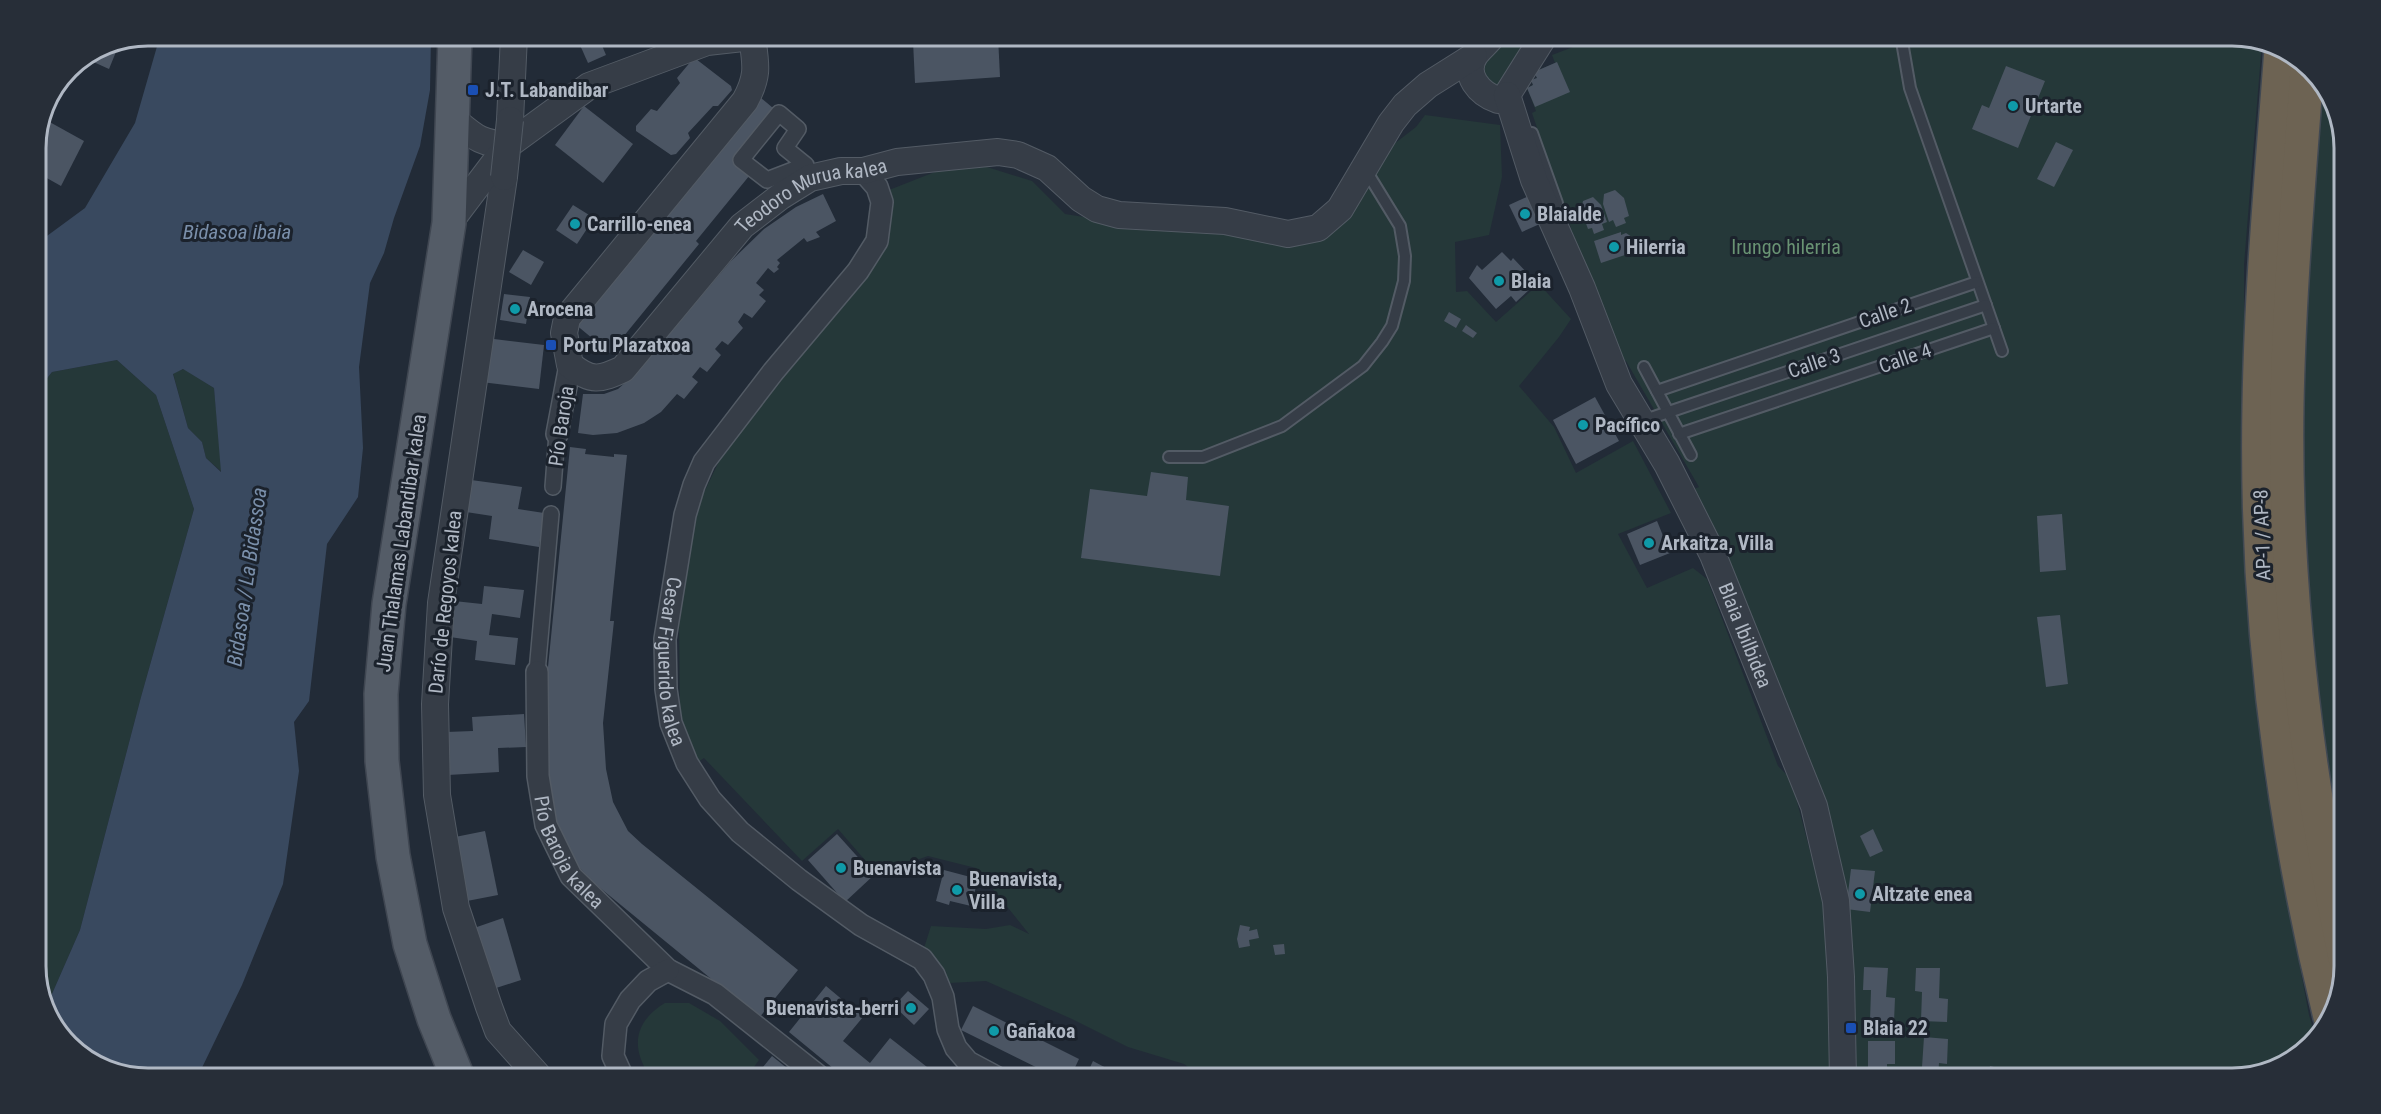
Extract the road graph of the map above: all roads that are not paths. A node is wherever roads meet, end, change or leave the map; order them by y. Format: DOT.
graph roads {
  1 [pos="455,46"];
  2 [pos="513,46"];
  3 [pos="696,46"];
  4 [pos="754,46"];
  5 [pos="1483,46"];
  6 [pos="1536,46"];
  7 [pos="1903,46"];
  8 [pos="1474,56"];
  9 [pos="2280,59"];
  10 [pos="2306,78"];
  11 [pos="1428,85"];
  12 [pos="1495,95"];
  13 [pos="453,118"];
  14 [pos="1515,120"];
  15 [pos="509,132"];
  16 [pos="1365,168"];
  17 [pos="862,171"];
  18 [pos="767,180"];
  19 [pos="449,223"];
  20 [pos="1566,227"];
  21 [pos="1977,282"];
  22 [pos="1986,305"];
  23 [pos="1994,328"];
  24 [pos="2002,351"];
  25 [pos="570,365"];
  26 [pos="1644,367"];
  27 [pos="1657,391"];
  28 [pos="1668,412"];
  29 [pos="1641,421"];
  30 [pos="558,434"];
  31 [pos="1679,434"];
  32 [pos="1691,455"];
  33 [pos="1169,457"];
  34 [pos="553,488"];
  35 [pos="551,514"];
  36 [pos="537,672"];
  37 [pos="2334,902"];
  38 [pos="668,970"];
  39 [pos="2327,1004"];
  40 [pos="454,1067"];
  41 [pos="530,1067"];
  42 [pos="618,1067"];
  43 [pos="807,1067"];
  44 [pos="977,1067"];
  45 [pos="1843,1067"];
  1 -- 13 [label="main road, Juan Thalamas Labandibar kalea"];
  2 -- 15 [label="street"];
  3 -- 15 [label="street"];
  4 -- 25 [label="street"];
  5 -- 8 [label="street, Teodoro Murua kalea"];
  6 -- 12 [label="street"];
  7 -- 21 [label="lane"];
  8 -- 11 [label="street, Teodoro Murua kalea"];
  8 -- 12 [label="street, Blaia Ibilbidea"];
  9 -- 39 [label="highway, AP-1 / AP-8"];
  10 -- 37 [label="highway, AP-1 / AP-8"];
  11 -- 12 [label="street"];
  11 -- 16 [label="street, Teodoro Murua kalea"];
  12 -- 14 [label="street, Blaia Ibilbidea"];
  13 -- 15 [label="street"];
  13 -- 19 [label="main road, Juan Thalamas Labandibar kalea"];
  14 -- 20 [label="lane"];
  14 -- 29 [label="street, Blaia Ibilbidea"];
  15 -- 19 [label="street"];
  15 -- 41 [label="street, Darío de Regoyos kalea, bridge"];
  16 -- 17 [label="street, Teodoro Murua kalea"];
  16 -- 33 [label="lane"];
  17 -- 25 [label="street, Teodoro Murua kalea"];
  17 -- 44 [label="street, Cesar Figuerido kalea"];
  18 -- 18 [label="street"];
  19 -- 40 [label="main road, Juan Thalamas Labandibar kalea"];
  21 -- 22 [label="lane"];
  21 -- 27 [label="lane, Calle 2"];
  22 -- 23 [label="lane"];
  22 -- 28 [label="lane, Calle 3"];
  23 -- 24 [label="lane"];
  23 -- 31 [label="lane, Calle 4"];
  25 -- 30 [label="street, Pío Baroja"];
  26 -- 27 [label="lane"];
  27 -- 28 [label="lane"];
  28 -- 29 [label="lane, Calle 3"];
  28 -- 31 [label="lane"];
  29 -- 45 [label="street, Blaia Ibilbidea"];
  30 -- 34 [label="street, Pío Baroja"];
  31 -- 32 [label="lane"];
  35 -- 36 [label="street, Pío Baroja kalea"];
  36 -- 38 [label="street, Pío Baroja kalea"];
  38 -- 42 [label="street"];
  38 -- 43 [label="street, Pío Baroja kalea"];
}
